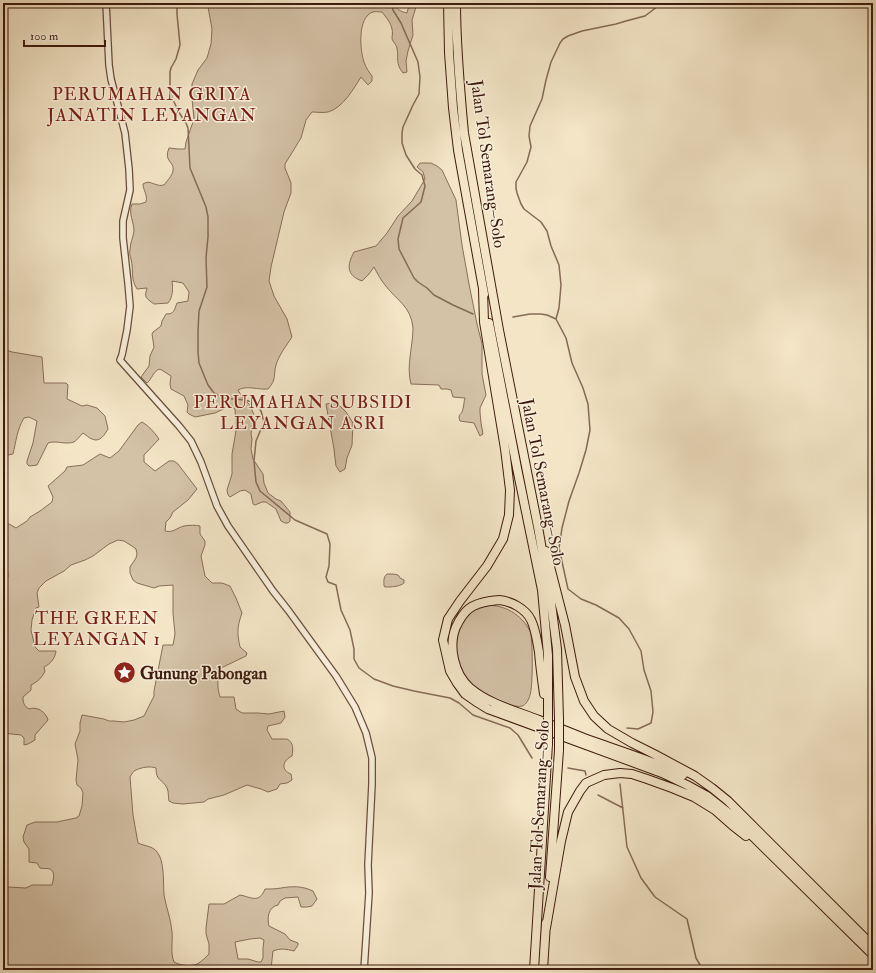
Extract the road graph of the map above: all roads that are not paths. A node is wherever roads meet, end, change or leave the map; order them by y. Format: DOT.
graph roads {
  1 [pos="106,3"];
  2 [pos="448,3"];
  3 [pos="456,3"];
  4 [pos="483,290"];
  5 [pos="538,527"];
  6 [pos="548,718"];
  7 [pos="728,801"];
  8 [pos="772,856"];
  9 [pos="546,928"];
  10 [pos="873,946"];
  11 [pos="873,955"];
  12 [pos="364,970"];
  13 [pos="534,970"];
  14 [pos="543,970"];
  1 -- 12 [label="street"];
  2 -- 4 [label="highway, Jalan Tol Semarang–Solo"];
  3 -- 5 [label="highway, Jalan Tol Semarang–Solo"];
  4 -- 6 [label="highway, Jalan Tol Semarang–Solo"];
  4 -- 8 [label="highway"];
  5 -- 7 [label="highway"];
  5 -- 9 [label="highway, Jalan Tol Semarang–Solo, bridge"];
  6 -- 7 [label="highway"];
  6 -- 13 [label="highway, Jalan Tol Semarang–Solo, bridge"];
  7 -- 10 [label="highway"];
  8 -- 9 [label="highway"];
  8 -- 11 [label="highway"];
  9 -- 14 [label="highway, Jalan Tol Semarang–Solo"];
}
